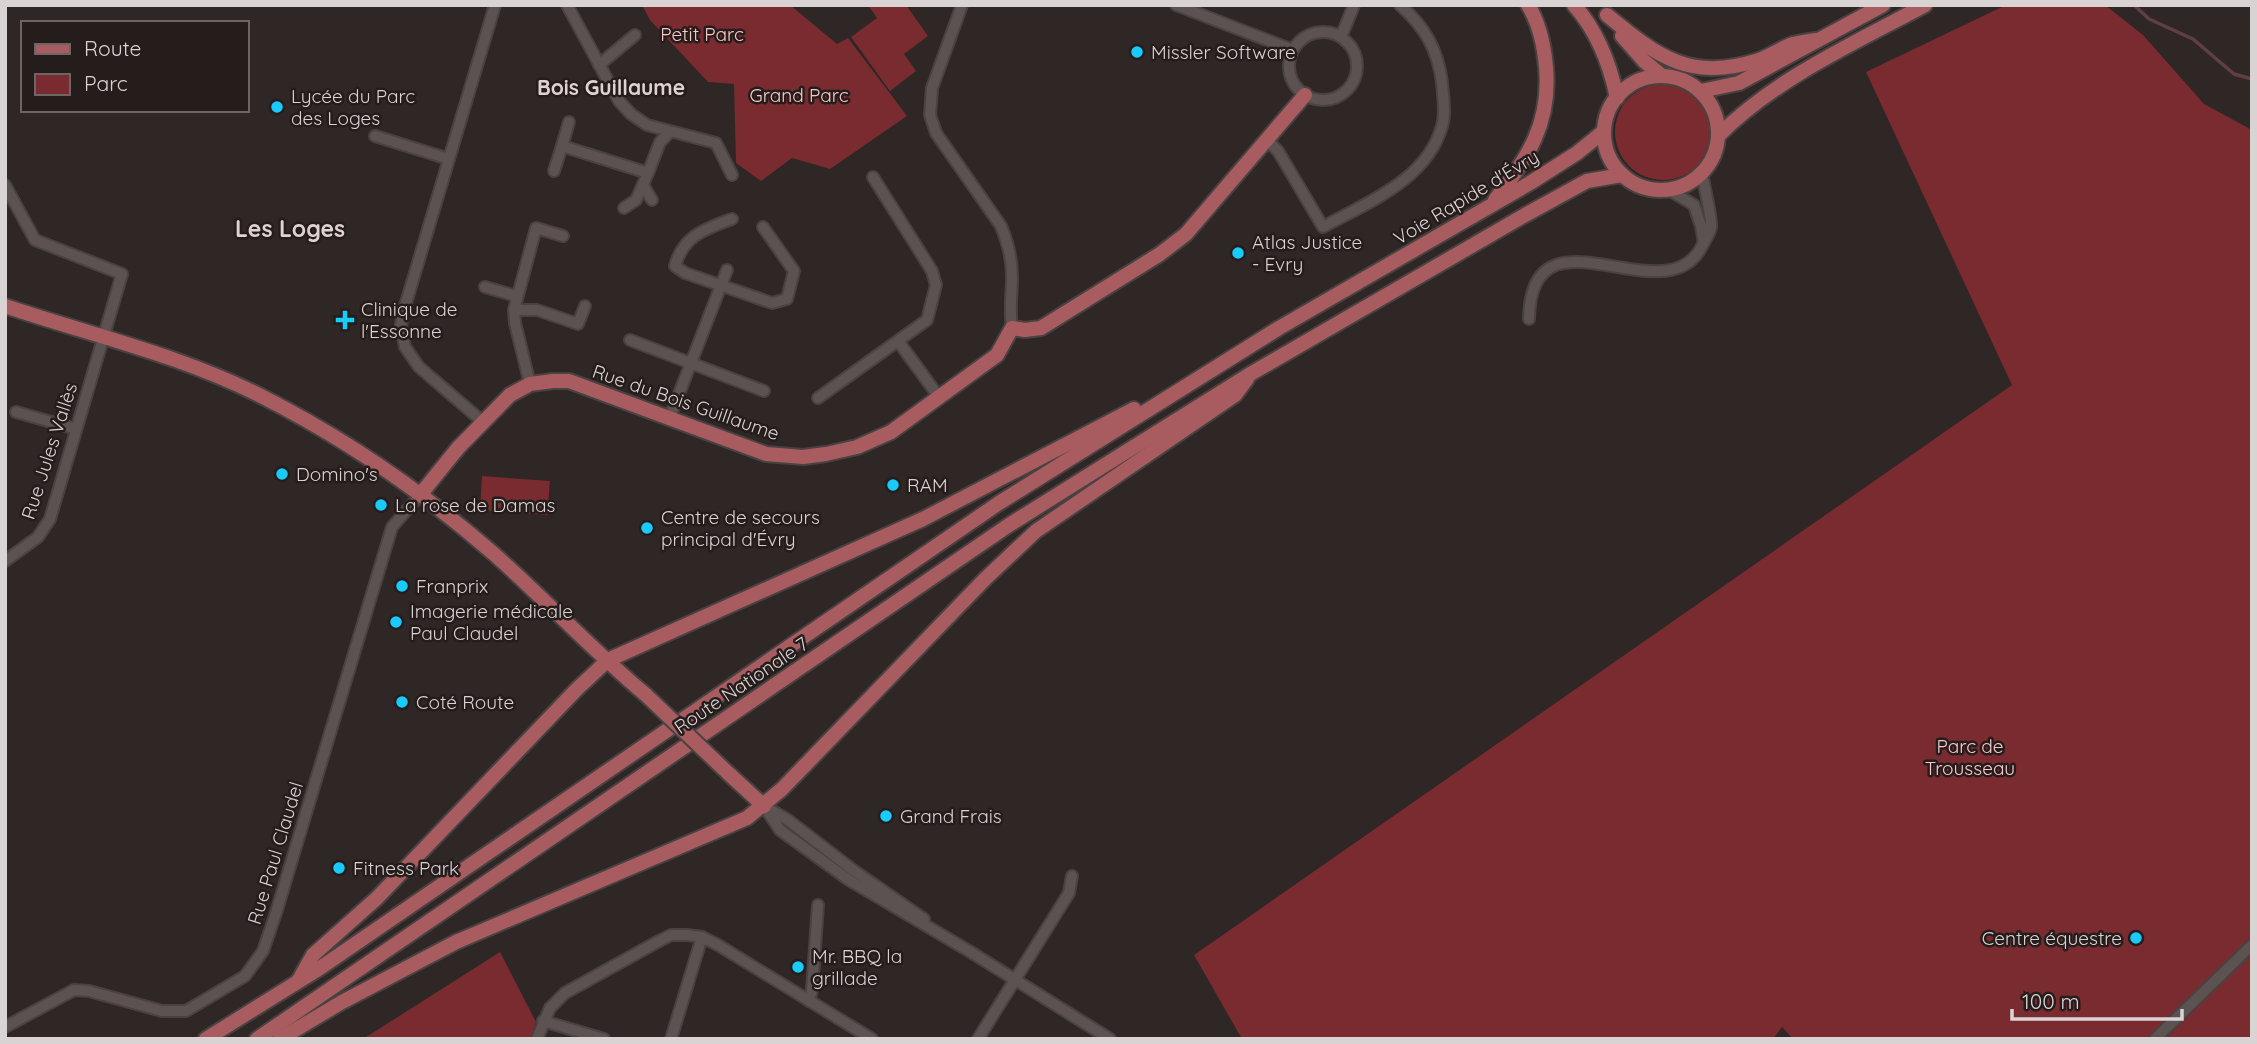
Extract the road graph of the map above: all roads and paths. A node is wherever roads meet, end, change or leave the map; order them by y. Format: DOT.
graph roads {
  1 [pos="495,5"];
  2 [pos="567,5"];
  3 [pos="962,5"];
  4 [pos="1175,5"];
  5 [pos="1354,5"];
  6 [pos="1400,5"];
  7 [pos="1528,5"];
  8 [pos="1574,5"];
  9 [pos="1883,5"];
  10 [pos="1925,5"];
  11 [pos="1602,10"];
  12 [pos="635,35"];
  13 [pos="1341,37"];
  14 [pos="1815,40"];
  15 [pos="1293,50"];
  16 [pos="599,65"];
  17 [pos="1662,76"];
  18 [pos="1701,91"];
  19 [pos="1305,95"];
  20 [pos="1616,98"];
  21 [pos="569,122"];
  22 [pos="670,132"];
  23 [pos="1603,132"];
  24 [pos="375,136"];
  25 [pos="1718,136"];
  26 [pos="1266,139"];
  27 [pos="562,146"];
  28 [pos="449,159"];
  29 [pos="554,171"];
  30 [pos="648,173"];
  31 [pos="1702,173"];
  32 [pos="732,175"];
  33 [pos="1622,175"];
  34 [pos="873,177"];
  35 [pos="5,185"];
  36 [pos="643,185"];
  37 [pos="1669,190"];
  38 [pos="652,200"];
  39 [pos="1490,207"];
  40 [pos="624,208"];
  41 [pos="732,219"];
  42 [pos="763,228"];
  43 [pos="563,236"];
  44 [pos="1704,243"];
  45 [pos="727,270"];
  46 [pos="720,285"];
  47 [pos="485,287"];
  48 [pos="516,296"];
  49 [pos="5,306"];
  50 [pos="584,306"];
  51 [pos="514,310"];
  52 [pos="1529,319"];
  53 [pos="1012,328"];
  54 [pos="104,337"];
  55 [pos="630,340"];
  56 [pos="898,341"];
  57 [pos="691,362"];
  58 [pos="1252,373"];
  59 [pos="1202,376"];
  60 [pos="530,384"];
  61 [pos="764,391"];
  62 [pos="939,397"];
  63 [pos="818,398"];
  64 [pos="16,412"];
  65 [pos="670,417"];
  66 [pos="483,422"];
  67 [pos="76,429"];
  68 [pos="420,495"];
  69 [pos="5,561"];
  70 [pos="608,660"];
  71 [pos="764,806"];
  72 [pos="1072,876"];
  73 [pos="818,905"];
  74 [pos="702,937"];
  75 [pos="2252,945"];
  76 [pos="1015,980"];
  77 [pos="298,981"];
  78 [pos="809,1001"];
  79 [pos="543,1021"];
  80 [pos="5,1027"];
  81 [pos="206,1039"];
  82 [pos="257,1039"];
  83 [pos="281,1039"];
  84 [pos="537,1039"];
  85 [pos="604,1039"];
  86 [pos="671,1039"];
  87 [pos="872,1039"];
  88 [pos="978,1039"];
  89 [pos="1110,1039"];
  90 [pos="2155,1039"];
  1 -- 28 [label="street"];
  2 -- 16 [label="street"];
  3 -- 53 [label="street"];
  4 -- 15 [label="street"];
  5 -- 13 [label="street"];
  6 -- 26 [label="street"];
  7 -- 39 [label="main road"];
  8 -- 20 [label="main road"];
  9 -- 14 [label="main road"];
  10 -- 25 [label="main road"];
  11 -- 14 [label="main road"];
  11 -- 17 [label="main road"];
  12 -- 16 [label="street"];
  13 -- 15 [label="street"];
  13 -- 19 [label="street"];
  14 -- 18 [label="main road"];
  15 -- 19 [label="street"];
  16 -- 22 [label="street"];
  17 -- 18 [label="main road"];
  17 -- 20 [label="main road"];
  18 -- 25 [label="main road"];
  19 -- 26 [label="main road"];
  20 -- 23 [label="main road"];
  21 -- 27 [label="street"];
  22 -- 30 [label="street"];
  22 -- 32 [label="street"];
  23 -- 33 [label="main road"];
  23 -- 39 [label="main road, Voie Rapide d'Évry"];
  24 -- 28 [label="street"];
  25 -- 31 [label="main road"];
  26 -- 53 [label="main road"];
  27 -- 29 [label="street"];
  27 -- 30 [label="street"];
  28 -- 66 [label="street"];
  30 -- 36 [label="street"];
  31 -- 37 [label="main road"];
  31 -- 44 [label="street"];
  33 -- 37 [label="main road"];
  33 -- 58 [label="main road"];
  34 -- 56 [label="street"];
  35 -- 54 [label="street, Rue Jules Vallès"];
  36 -- 38 [label="street"];
  36 -- 40 [label="street"];
  37 -- 44 [label="street"];
  39 -- 59 [label="main road, Voie Rapide d'Évry"];
  41 -- 46 [label="street"];
  42 -- 46 [label="street"];
  43 -- 48 [label="street"];
  44 -- 52 [label="street"];
  45 -- 46 [label="street"];
  46 -- 57 [label="street"];
  47 -- 48 [label="street"];
  48 -- 51 [label="street"];
  49 -- 54 [label="main road"];
  50 -- 51 [label="street"];
  51 -- 60 [label="street"];
  53 -- 62 [label="main road, Rue du Bois Guillaume"];
  54 -- 67 [label="street, Rue Jules Vallès"];
  54 -- 68 [label="main road"];
  55 -- 57 [label="street"];
  56 -- 62 [label="street"];
  56 -- 63 [label="street"];
  57 -- 61 [label="street"];
  57 -- 65 [label="street"];
  58 -- 71 [label="main road"];
  58 -- 82 [label="main road, Route Nationale 7"];
  59 -- 70 [label="main road"];
  59 -- 77 [label="main road, Route Nationale 7"];
  60 -- 65 [label="main road, Rue du Bois Guillaume"];
  60 -- 66 [label="main road, Rue du Bois Guillaume"];
  62 -- 65 [label="main road, Rue du Bois Guillaume"];
  64 -- 67 [label="street"];
  66 -- 68 [label="main road, Rue du Bois Guillaume"];
  67 -- 69 [label="street, Rue Jules Vallès"];
  68 -- 70 [label="main road"];
  68 -- 80 [label="street, Rue Paul Claudel"];
  70 -- 71 [label="main road, bridge"];
  70 -- 77 [label="main road"];
  71 -- 76 [label="street"];
  71 -- 83 [label="main road"];
  72 -- 76 [label="street"];
  73 -- 78 [label="street"];
  74 -- 78 [label="street"];
  74 -- 79 [label="street"];
  74 -- 86 [label="street"];
  75 -- 90 [label="street"];
  76 -- 88 [label="street"];
  76 -- 89 [label="street"];
  77 -- 81 [label="main road, Route Nationale 7"];
  78 -- 87 [label="street"];
  79 -- 84 [label="street"];
  79 -- 85 [label="street"];
}
